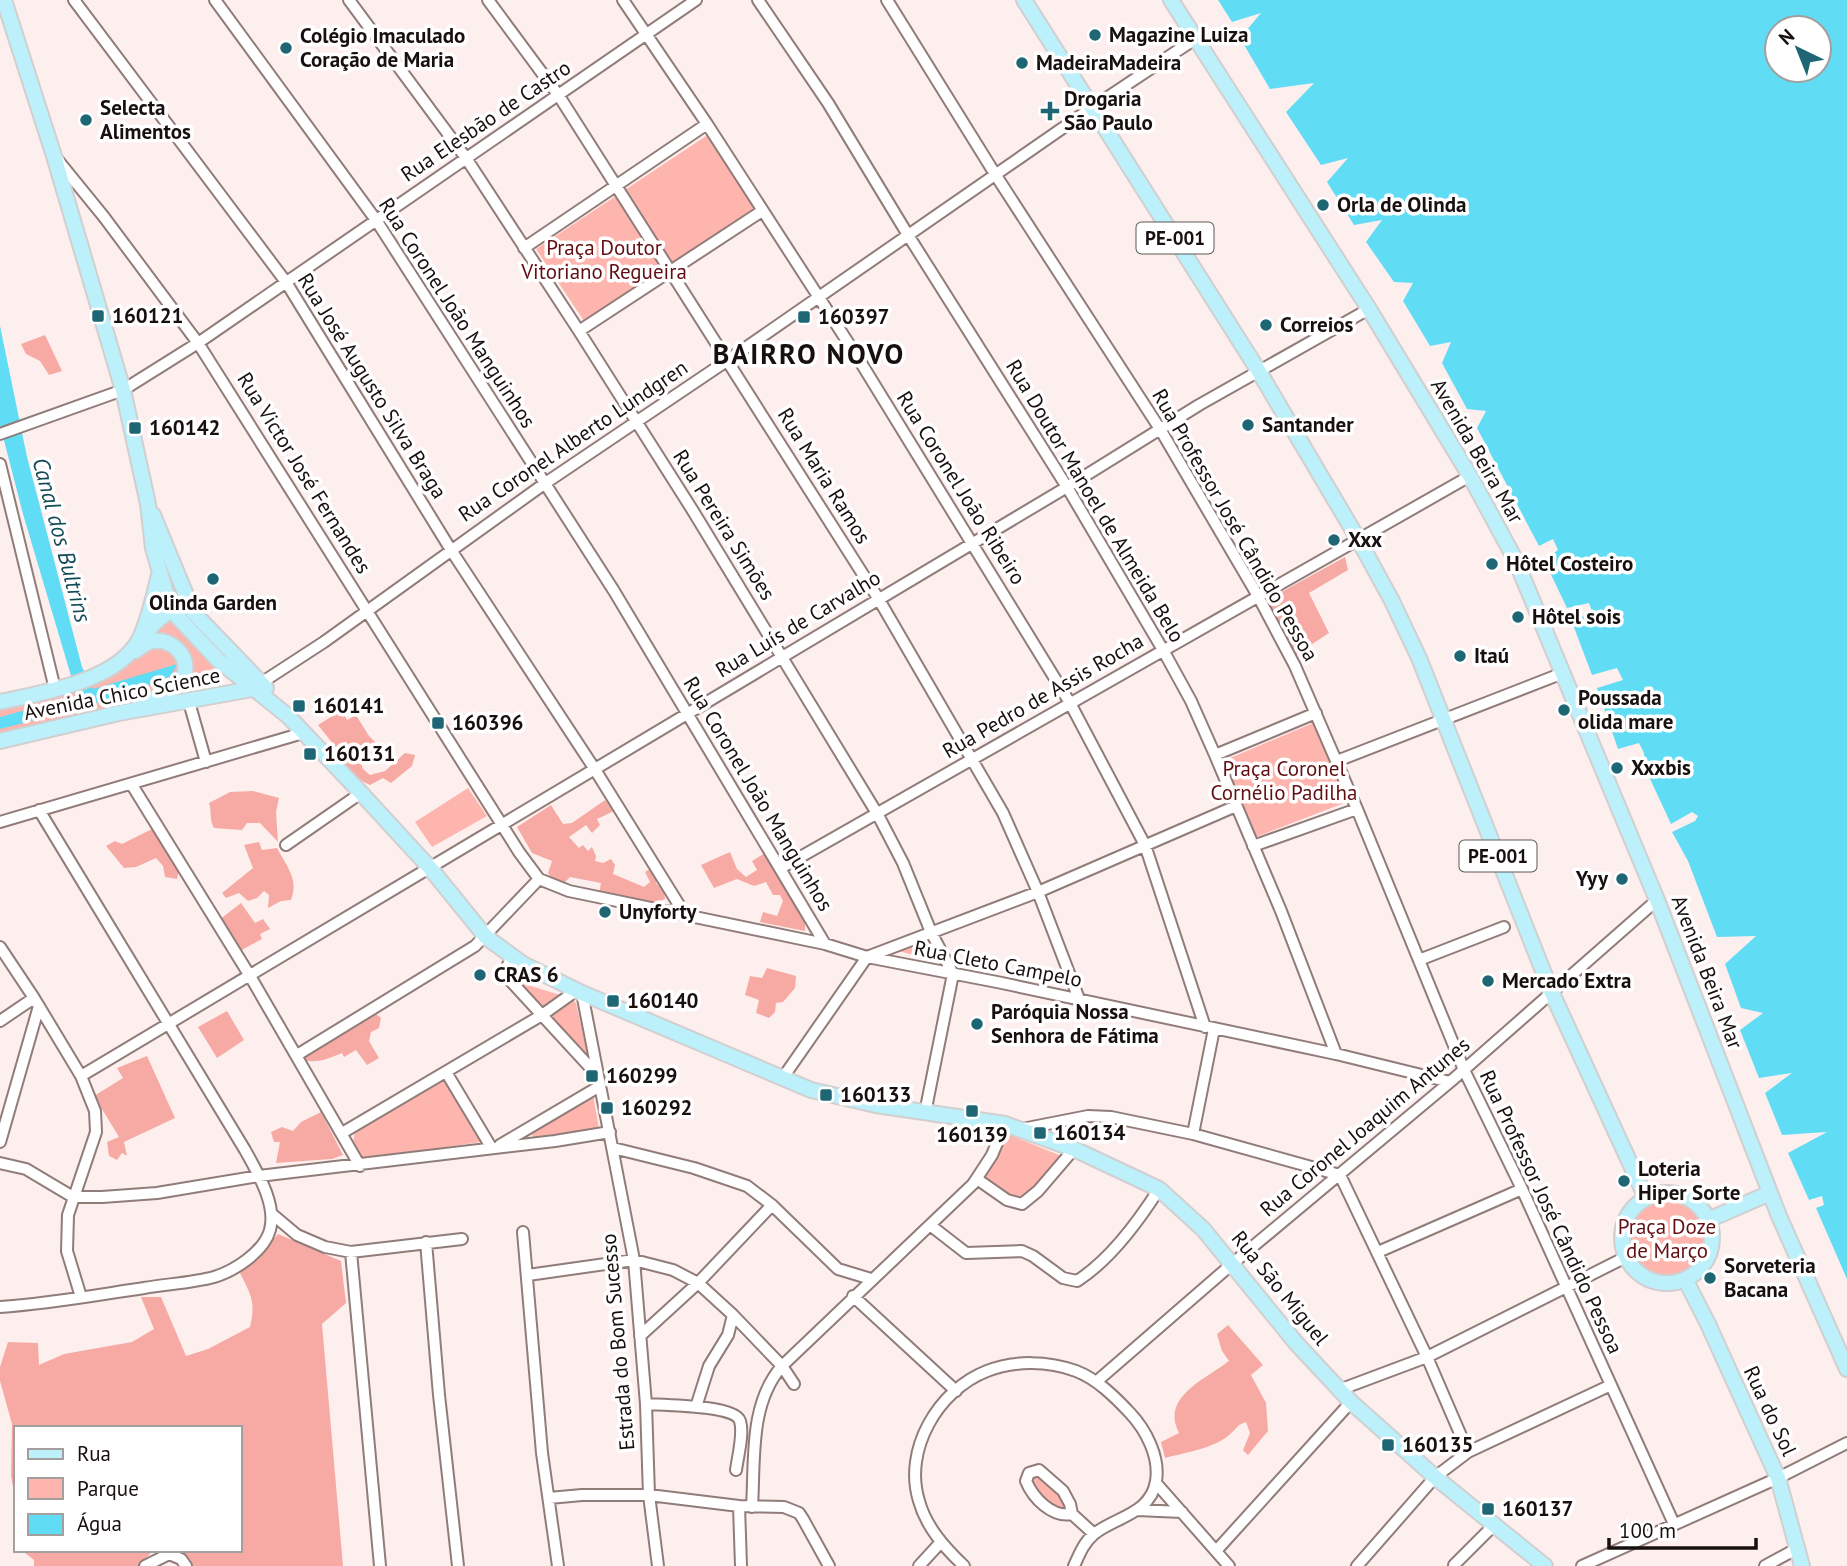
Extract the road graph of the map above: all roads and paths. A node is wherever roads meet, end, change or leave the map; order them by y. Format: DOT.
graph roads {
  1 [pos="4,0"];
  2 [pos="75,0"];
  3 [pos="215,0"];
  4 [pos="349,0"];
  5 [pos="488,0"];
  6 [pos="623,0"];
  7 [pos="696,0"];
  8 [pos="758,0"];
  9 [pos="887,0"];
  10 [pos="1024,0"];
  11 [pos="1171,0"];
  12 [pos="647,33"];
  13 [pos="1195,39"];
  14 [pos="558,96"];
  15 [pos="1093,107"];
  16 [pos="707,124"];
  17 [pos="54,156"];
  18 [pos="466,158"];
  19 [pos="995,174"];
  20 [pos="615,185"];
  21 [pos="762,211"];
  22 [pos="376,220"];
  23 [pos="908,235"];
  24 [pos="524,248"];
  25 [pos="671,272"];
  26 [pos="286,282"];
  27 [pos="819,298"];
  28 [pos="1369,309"];
  29 [pos="579,331"];
  30 [pos="198,343"];
  31 [pos="728,360"];
  32 [pos="1258,370"];
  33 [pos="123,390"];
  34 [pos="636,420"];
  35 [pos="1160,429"];
  36 [pos="0,434"];
  37 [pos="0,464"];
  38 [pos="1470,476"];
  39 [pos="544,484"];
  40 [pos="1067,487"];
  41 [pos="148,504"];
  42 [pos="1358,538"];
  43 [pos="973,543"];
  44 [pos="451,550"];
  45 [pos="159,573"];
  46 [pos="1258,596"];
  47 [pos="878,598"];
  48 [pos="171,610"];
  49 [pos="368,610"];
  50 [pos="193,612"];
  51 [pos="139,639"];
  52 [pos="1163,650"];
  53 [pos="782,657"];
  54 [pos="122,660"];
  55 [pos="1563,673"];
  56 [pos="257,686"];
  57 [pos="55,689"];
  58 [pos="0,702"];
  59 [pos="188,702"];
  60 [pos="1070,704"];
  61 [pos="119,713"];
  62 [pos="1316,713"];
  63 [pos="687,714"];
  64 [pos="1443,720"];
  65 [pos="303,733"];
  66 [pos="0,741"];
  67 [pos="1215,755"];
  68 [pos="971,759"];
  69 [pos="1337,761"];
  70 [pos="206,762"];
  71 [pos="594,768"];
  72 [pos="132,785"];
  73 [pos="361,793"];
  74 [pos="1236,806"];
  75 [pos="1357,809"];
  76 [pos="39,810"];
  77 [pos="878,815"];
  78 [pos="0,822"];
  79 [pos="502,824"];
  80 [pos="286,845"];
  81 [pos="1145,845"];
  82 [pos="1253,846"];
  83 [pos="430,868"];
  84 [pos="781,868"];
  85 [pos="539,880"];
  86 [pos="1038,892"];
  87 [pos="1657,900"];
  88 [pos="684,913"];
  89 [pos="1504,927"];
  90 [pos="931,932"];
  91 [pos="486,937"];
  92 [pos="825,944"];
  93 [pos="0,947"];
  94 [pos="512,957"];
  95 [pos="867,957"];
  96 [pos="1419,960"];
  97 [pos="953,974"];
  98 [pos="250,976"];
  99 [pos="579,991"];
  100 [pos="1551,991"];
  101 [pos="1079,999"];
  102 [pos="37,1002"];
  103 [pos="542,1015"];
  104 [pos="0,1021"];
  105 [pos="170,1023"];
  106 [pos="1210,1028"];
  107 [pos="1336,1054"];
  108 [pos="297,1055"];
  109 [pos="1464,1070"];
  110 [pos="446,1072"];
  111 [pos="81,1076"];
  112 [pos="782,1079"];
  113 [pos="599,1081"];
  114 [pos="1450,1082"];
  115 [pos="925,1113"];
  116 [pos="1005,1124"];
  117 [pos="1022,1129"];
  118 [pos="610,1132"];
  119 [pos="342,1133"];
  120 [pos="1193,1134"];
  121 [pos="0,1142"];
  122 [pos="494,1147"];
  123 [pos="613,1148"];
  124 [pos="1074,1149"];
  125 [pos="0,1163"];
  126 [pos="360,1166"];
  127 [pos="1340,1175"];
  128 [pos="259,1176"];
  129 [pos="977,1179"];
  130 [pos="1159,1189"];
  131 [pos="1522,1189"];
  132 [pos="1770,1193"];
  133 [pos="73,1197"];
  134 [pos="1646,1198"];
  135 [pos="772,1206"];
  136 [pos="272,1214"];
  137 [pos="1708,1220"];
  138 [pos="930,1225"];
  139 [pos="523,1232"];
  140 [pos="461,1239"];
  141 [pos="426,1242"];
  142 [pos="351,1252"];
  143 [pos="1378,1252"];
  144 [pos="1626,1257"];
  145 [pos="634,1260"];
  146 [pos="1232,1264"];
  147 [pos="528,1275"];
  148 [pos="871,1279"];
  149 [pos="1685,1279"];
  150 [pos="698,1283"];
  151 [pos="1566,1286"];
  152 [pos="853,1296"];
  153 [pos="80,1297"];
  154 [pos="0,1307"];
  155 [pos="733,1315"];
  156 [pos="640,1336"];
  157 [pos="1427,1357"];
  158 [pos="782,1366"];
  159 [pos="1847,1368"];
  160 [pos="1096,1382"];
  161 [pos="794,1384"];
  162 [pos="1611,1385"];
  163 [pos="1339,1390"];
  164 [pos="956,1391"];
  165 [pos="1351,1402"];
  166 [pos="646,1404"];
  167 [pos="696,1407"];
  168 [pos="1847,1443"];
  169 [pos="1468,1452"];
  170 [pos="736,1470"];
  171 [pos="1434,1477"];
  172 [pos="1778,1478"];
  173 [pos="1156,1483"];
  174 [pos="649,1495"];
  175 [pos="549,1498"];
  176 [pos="739,1506"];
  177 [pos="752,1507"];
  178 [pos="1137,1510"];
  179 [pos="1182,1512"];
  180 [pos="1072,1514"];
  181 [pos="1674,1524"];
  182 [pos="1494,1525"];
  183 [pos="1094,1534"];
  184 [pos="942,1542"];
  185 [pos="1798,1548"];
  186 [pos="1216,1551"];
  187 [pos="1454,1565"];
  188 [pos="145,1566"];
  189 [pos="186,1566"];
  190 [pos="380,1566"];
  191 [pos="458,1566"];
  192 [pos="558,1566"];
  193 [pos="658,1566"];
  194 [pos="741,1566"];
  195 [pos="828,1566"];
  196 [pos="919,1566"];
  197 [pos="964,1566"];
  198 [pos="1074,1566"];
  199 [pos="1229,1566"];
  200 [pos="1357,1566"];
  201 [pos="1545,1566"];
  202 [pos="1583,1566"];
  203 [pos="1765,1566"];
  204 [pos="1802,1566"];
  1 -- 17 [label="main road"];
  2 -- 26 [label="street, Rua José Augusto Silva Braga"];
  3 -- 22 [label="street, Rua Coronel João Manguinhos"];
  4 -- 18 [label="street, Rua Pereira Simões"];
  5 -- 14 [label="street, Rua Maria Ramos"];
  6 -- 12 [label="street, Rua Coronel João Ribeiro"];
  7 -- 12 [label="street, Rua Elesbão de Castro"];
  8 -- 23 [label="street, Rua Doutor Manoel de Almeida Belo"];
  9 -- 19 [label="street, Rua Professor José Cândido Pessoa"];
  10 -- 15 [label="main road, PE-001"];
  11 -- 13 [label="main road, Avenida Beira Mar"];
  12 -- 14 [label="street, Rua Elesbão de Castro"];
  12 -- 16 [label="street, Rua Coronel João Ribeiro"];
  13 -- 15 [label="street, Rua Coronel Alberto Lundgren"];
  13 -- 28 [label="main road, Avenida Beira Mar"];
  14 -- 18 [label="street, Rua Elesbão de Castro"];
  14 -- 20 [label="street, Rua Maria Ramos"];
  15 -- 19 [label="street, Rua Coronel Alberto Lundgren"];
  15 -- 32 [label="main road, PE-001"];
  16 -- 20 [label="street"];
  16 -- 21 [label="street, Rua Coronel João Ribeiro"];
  17 -- 30 [label="street, Rua Victor José Fernandes"];
  17 -- 33 [label="main road"];
  18 -- 22 [label="street, Rua Elesbão de Castro"];
  18 -- 24 [label="street, Rua Pereira Simões"];
  19 -- 23 [label="street, Rua Coronel Alberto Lundgren"];
  19 -- 35 [label="street, Rua Professor José Cândido Pessoa"];
  20 -- 24 [label="street"];
  20 -- 25 [label="street, Rua Maria Ramos"];
  21 -- 25 [label="street"];
  21 -- 27 [label="street, Rua Coronel João Ribeiro"];
  22 -- 26 [label="street, Rua Elesbão de Castro"];
  22 -- 39 [label="street, Rua Coronel João Manguinhos"];
  23 -- 27 [label="street, Rua Coronel Alberto Lundgren"];
  23 -- 40 [label="street, Rua Doutor Manoel de Almeida Belo"];
  24 -- 29 [label="street, Rua Pereira Simões"];
  25 -- 29 [label="street"];
  25 -- 31 [label="street, Rua Maria Ramos"];
  26 -- 30 [label="street, Rua Elesbão de Castro"];
  26 -- 44 [label="street, Rua José Augusto Silva Braga"];
  27 -- 31 [label="street, Rua Coronel Alberto Lundgren"];
  27 -- 43 [label="street, Rua Coronel João Ribeiro"];
  28 -- 32 [label="street, Rua Luís de Carvalho"];
  28 -- 38 [label="main road, Avenida Beira Mar"];
  29 -- 34 [label="street, Rua Pereira Simões"];
  30 -- 33 [label="street, Rua Elesbão de Castro"];
  30 -- 49 [label="street, Rua Victor José Fernandes"];
  31 -- 34 [label="street, Rua Coronel Alberto Lundgren"];
  31 -- 47 [label="street, Rua Maria Ramos"];
  32 -- 35 [label="street, Rua Luís de Carvalho"];
  32 -- 42 [label="main road, PE-001"];
  33 -- 36 [label="street, Rua Elesbão de Castro"];
  33 -- 41 [label="main road"];
  34 -- 39 [label="street, Rua Coronel Alberto Lundgren"];
  34 -- 53 [label="street, Rua Pereira Simões"];
  35 -- 40 [label="street, Rua Luís de Carvalho"];
  35 -- 46 [label="street, Rua Professor José Cândido Pessoa"];
  37 -- 57 [label="street"];
  38 -- 42 [label="street, Rua Pedro de Assis Rocha"];
  38 -- 55 [label="main road, Avenida Beira Mar"];
  39 -- 44 [label="street, Rua Coronel Alberto Lundgren"];
  39 -- 63 [label="street, Rua Coronel João Manguinhos"];
  40 -- 43 [label="street, Rua Luís de Carvalho"];
  40 -- 52 [label="street, Rua Doutor Manoel de Almeida Belo"];
  41 -- 45 [label="main road"];
  41 -- 50 [label="main road"];
  42 -- 46 [label="street, Rua Pedro de Assis Rocha"];
  42 -- 64 [label="main road, PE-001"];
  43 -- 47 [label="street, Rua Luís de Carvalho"];
  43 -- 60 [label="street, Rua Coronel João Ribeiro"];
  44 -- 49 [label="street, Rua Coronel Alberto Lundgren"];
  44 -- 71 [label="street, Rua José Augusto Silva Braga"];
  45 -- 48 [label="main road"];
  45 -- 51 [label="main road, Avenida Chico Science"];
  46 -- 52 [label="street, Rua Pedro de Assis Rocha"];
  46 -- 62 [label="street, Rua Professor José Cândido Pessoa"];
  47 -- 53 [label="street, Rua Luís de Carvalho"];
  47 -- 68 [label="street, Rua Maria Ramos"];
  48 -- 50 [label="main road"];
  48 -- 51 [label="main road"];
  48 -- 56 [label="main road"];
  49 -- 56 [label="street, Rua Coronel Alberto Lundgren"];
  49 -- 79 [label="street, Rua Victor José Fernandes"];
  50 -- 56 [label="main road"];
  51 -- 54 [label="main road, Avenida Chico Science"];
  52 -- 60 [label="street, Rua Pedro de Assis Rocha"];
  52 -- 67 [label="street, Rua Doutor Manoel de Almeida Belo"];
  53 -- 63 [label="street, Rua Luís de Carvalho"];
  53 -- 77 [label="street, Rua Pereira Simões"];
  54 -- 57 [label="main road, Avenida Chico Science"];
  54 -- 61 [label="main road"];
  55 -- 64 [label="street"];
  55 -- 87 [label="main road, Avenida Beira Mar"];
  56 -- 59 [label="main road, Avenida Chico Science"];
  56 -- 65 [label="main road, Rua São Miguel"];
  57 -- 58 [label="main road, Avenida Chico Science"];
  59 -- 61 [label="main road, Avenida Chico Science"];
  59 -- 70 [label="street"];
  60 -- 68 [label="street, Rua Pedro de Assis Rocha"];
  60 -- 81 [label="street, Rua Coronel João Ribeiro"];
  61 -- 66 [label="main road, Avenida Chico Science"];
  62 -- 67 [label="street"];
  62 -- 69 [label="street, Rua Professor José Cândido Pessoa"];
  63 -- 71 [label="street, Rua Luís de Carvalho"];
  63 -- 84 [label="street, Rua Coronel João Manguinhos"];
  64 -- 69 [label="street"];
  64 -- 100 [label="main road, PE-001"];
  65 -- 70 [label="street"];
  65 -- 73 [label="main road, Rua São Miguel"];
  67 -- 74 [label="street, Rua Doutor Manoel de Almeida Belo"];
  68 -- 77 [label="street, Rua Pedro de Assis Rocha"];
  68 -- 86 [label="street, Rua Maria Ramos"];
  69 -- 75 [label="street, Rua Professor José Cândido Pessoa"];
  70 -- 72 [label="street"];
  71 -- 79 [label="street, Rua Luís de Carvalho"];
  71 -- 88 [label="street, Rua José Augusto Silva Braga"];
  72 -- 76 [label="street"];
  72 -- 98 [label="street"];
  73 -- 80 [label="street"];
  73 -- 83 [label="main road, Rua São Miguel"];
  74 -- 81 [label="street"];
  74 -- 82 [label="street, Rua Doutor Manoel de Almeida Belo"];
  75 -- 82 [label="street"];
  75 -- 96 [label="street, Rua Professor José Cândido Pessoa"];
  76 -- 78 [label="street"];
  76 -- 105 [label="street"];
  77 -- 84 [label="street, Rua Pedro de Assis Rocha"];
  77 -- 90 [label="street, Rua Pereira Simões"];
  79 -- 83 [label="street, Rua Luís de Carvalho"];
  79 -- 85 [label="street"];
  81 -- 86 [label="street"];
  81 -- 106 [label="street, Rua Coronel João Ribeiro"];
  82 -- 107 [label="street, Rua Doutor Manoel de Almeida Belo"];
  83 -- 91 [label="main road, Rua São Miguel"];
  83 -- 98 [label="street, Rua Luís de Carvalho"];
  84 -- 92 [label="street, Rua Coronel João Manguinhos"];
  85 -- 88 [label="street, Rua Cleto Campelo"];
  85 -- 91 [label="street"];
  86 -- 90 [label="street"];
  86 -- 101 [label="street, Rua Maria Ramos"];
  87 -- 100 [label="street, Rua Coronel Joaquim Antunes"];
  87 -- 132 [label="main road, Avenida Beira Mar"];
  88 -- 92 [label="street, Rua Cleto Campelo"];
  89 -- 96 [label="street"];
  90 -- 95 [label="street"];
  90 -- 97 [label="street, Rua Pereira Simões"];
  91 -- 94 [label="main road, Rua São Miguel"];
  91 -- 108 [label="street"];
  92 -- 95 [label="street, Rua Cleto Campelo"];
  93 -- 102 [label="street"];
  94 -- 99 [label="main road, Rua São Miguel"];
  94 -- 103 [label="street"];
  95 -- 97 [label="street, Rua Cleto Campelo"];
  95 -- 112 [label="street"];
  96 -- 109 [label="street, Rua Professor José Cândido Pessoa"];
  97 -- 101 [label="street, Rua Cleto Campelo"];
  97 -- 115 [label="street"];
  98 -- 105 [label="street, Rua Luís de Carvalho"];
  98 -- 108 [label="street"];
  99 -- 103 [label="street"];
  99 -- 112 [label="main road, Rua São Miguel"];
  99 -- 113 [label="street, Estrada do Bom Sucesso"];
  100 -- 109 [label="street, Rua Coronel Joaquim Antunes"];
  100 -- 134 [label="main road, PE-001"];
  101 -- 106 [label="street, Rua Cleto Campelo"];
  102 -- 104 [label="street"];
  102 -- 111 [label="street"];
  102 -- 121 [label="street"];
  103 -- 110 [label="street"];
  103 -- 113 [label="street"];
  105 -- 111 [label="street, Rua Luís de Carvalho"];
  105 -- 128 [label="street"];
  106 -- 107 [label="street, Rua Cleto Campelo"];
  106 -- 120 [label="street, Rua Coronel João Ribeiro"];
  107 -- 114 [label="street, Rua Cleto Campelo"];
  108 -- 119 [label="street"];
  109 -- 114 [label="street, Rua Coronel Joaquim Antunes"];
  109 -- 131 [label="street, Rua Professor José Cândido Pessoa"];
  110 -- 119 [label="street"];
  110 -- 122 [label="street"];
  111 -- 133 [label="street"];
  112 -- 115 [label="main road, Rua São Miguel"];
  113 -- 118 [label="street, Estrada do Bom Sucesso"];
  113 -- 122 [label="street"];
  114 -- 127 [label="street, Rua Coronel Joaquim Antunes"];
  115 -- 116 [label="main road, Rua São Miguel"];
  116 -- 117 [label="main road, Rua São Miguel"];
  116 -- 129 [label="street"];
  117 -- 120 [label="street"];
  117 -- 124 [label="main road, Rua São Miguel"];
  118 -- 122 [label="street"];
  118 -- 123 [label="street, Estrada do Bom Sucesso"];
  119 -- 126 [label="street"];
  120 -- 127 [label="street"];
  122 -- 126 [label="street"];
  123 -- 135 [label="street"];
  123 -- 145 [label="street, Estrada do Bom Sucesso"];
  124 -- 129 [label="street"];
  124 -- 130 [label="main road, Rua São Miguel"];
  125 -- 133 [label="street"];
  126 -- 128 [label="street"];
  127 -- 143 [label="street"];
  127 -- 146 [label="street, Rua Coronel Joaquim Antunes"];
  128 -- 133 [label="street"];
  128 -- 136 [label="street"];
  129 -- 138 [label="street"];
  130 -- 138 [label="street"];
  130 -- 146 [label="main road, Rua São Miguel"];
  131 -- 143 [label="street"];
  131 -- 151 [label="street, Rua Professor José Cândido Pessoa"];
  132 -- 137 [label="main road"];
  132 -- 159 [label="main road, Avenida Beira Mar"];
  133 -- 153 [label="street"];
  134 -- 137 [label="main road"];
  134 -- 144 [label="main road"];
  135 -- 148 [label="street"];
  135 -- 150 [label="street"];
  136 -- 142 [label="street"];
  136 -- 153 [label="street"];
  137 -- 149 [label="main road"];
  138 -- 148 [label="street"];
  139 -- 147 [label="street"];
  140 -- 141 [label="street"];
  141 -- 142 [label="street"];
  141 -- 191 [label="street"];
  142 -- 190 [label="street"];
  143 -- 157 [label="street"];
  144 -- 149 [label="main road"];
  144 -- 151 [label="street"];
  145 -- 147 [label="street"];
  145 -- 150 [label="street"];
  145 -- 156 [label="street, Estrada do Bom Sucesso"];
  146 -- 160 [label="street, Rua Coronel Joaquim Antunes"];
  146 -- 163 [label="main road, Rua São Miguel"];
  147 -- 175 [label="street"];
  148 -- 152 [label="street"];
  149 -- 172 [label="main road, Rua do Sol"];
  150 -- 155 [label="street"];
  150 -- 156 [label="street"];
  151 -- 157 [label="street"];
  151 -- 162 [label="street, Rua Professor José Cândido Pessoa"];
  152 -- 158 [label="street"];
  152 -- 164 [label="street"];
  153 -- 154 [label="street"];
  155 -- 158 [label="street"];
  155 -- 167 [label="street"];
  156 -- 166 [label="street, Estrada do Bom Sucesso"];
  157 -- 163 [label="street"];
  157 -- 169 [label="street"];
  158 -- 161 [label="street"];
  158 -- 177 [label="street"];
  160 -- 164 [label="street"];
  160 -- 173 [label="street"];
  162 -- 169 [label="street"];
  162 -- 181 [label="street, Rua Professor José Cândido Pessoa"];
  163 -- 165 [label="main road, Rua São Miguel"];
  164 -- 184 [label="street"];
  165 -- 171 [label="main road, Rua São Miguel"];
  165 -- 186 [label="street"];
  166 -- 167 [label="street"];
  166 -- 174 [label="street, Estrada do Bom Sucesso"];
  167 -- 170 [label="street"];
  168 -- 172 [label="street"];
  169 -- 171 [label="street"];
  171 -- 182 [label="main road, Rua São Miguel"];
  171 -- 200 [label="street"];
  172 -- 181 [label="street"];
  172 -- 185 [label="main road, Rua do Sol"];
  173 -- 178 [label="street"];
  173 -- 179 [label="street"];
  174 -- 175 [label="street"];
  174 -- 176 [label="street"];
  174 -- 193 [label="street, Estrada do Bom Sucesso"];
  175 -- 192 [label="street"];
  176 -- 177 [label="street"];
  176 -- 194 [label="street"];
  177 -- 195 [label="street"];
  178 -- 179 [label="street"];
  178 -- 183 [label="street"];
  179 -- 186 [label="street"];
  180 -- 180 [label="street"];
  180 -- 183 [label="street"];
  181 -- 202 [label="street"];
  182 -- 187 [label="street"];
  182 -- 201 [label="main road, Rua São Miguel"];
  183 -- 198 [label="street"];
  184 -- 196 [label="street"];
  184 -- 197 [label="street"];
  185 -- 203 [label="street"];
  185 -- 204 [label="main road, Rua do Sol"];
  186 -- 199 [label="street"];
  188 -- 189 [label="street"];
}
